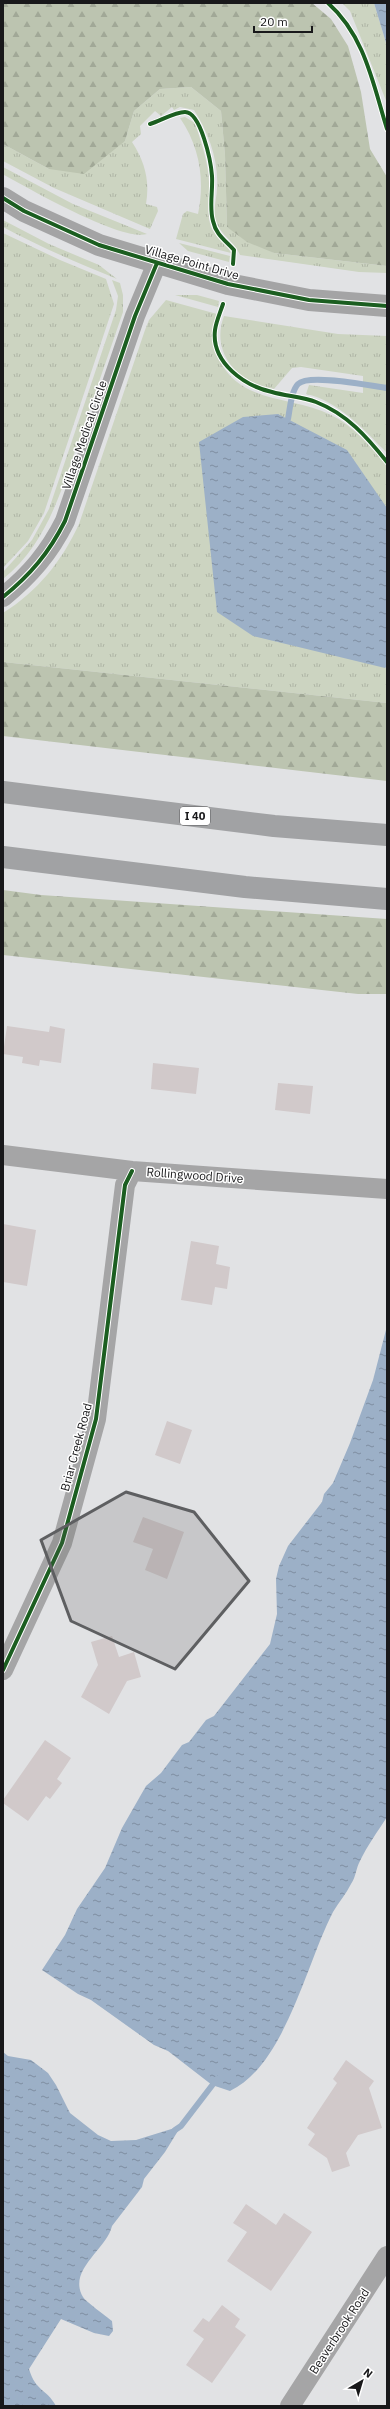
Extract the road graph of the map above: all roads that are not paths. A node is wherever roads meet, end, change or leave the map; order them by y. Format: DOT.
graph roads {
  1 [pos="3,198"];
  2 [pos="157,263"];
  3 [pos="387,306"];
  4 [pos="3,597"];
  5 [pos="3,792"];
  6 [pos="387,835"];
  7 [pos="3,857"];
  8 [pos="387,899"];
  9 [pos="3,1155"];
  10 [pos="132,1171"];
  11 [pos="387,1189"];
  12 [pos="3,1670"];
  13 [pos="387,2256"];
  14 [pos="290,2406"];
  1 -- 2 [label="street, Village Point Drive"];
  2 -- 3 [label="street, Village Point Drive"];
  2 -- 4 [label="street, Village Medical Circle"];
  5 -- 6 [label="highway, I 40"];
  7 -- 8 [label="highway"];
  9 -- 10 [label="street, Rollingwood Drive"];
  10 -- 11 [label="street, Rollingwood Drive"];
  10 -- 12 [label="street, Briar Creek Road"];
  13 -- 14 [label="street, Beaverbrook Road"];
}
